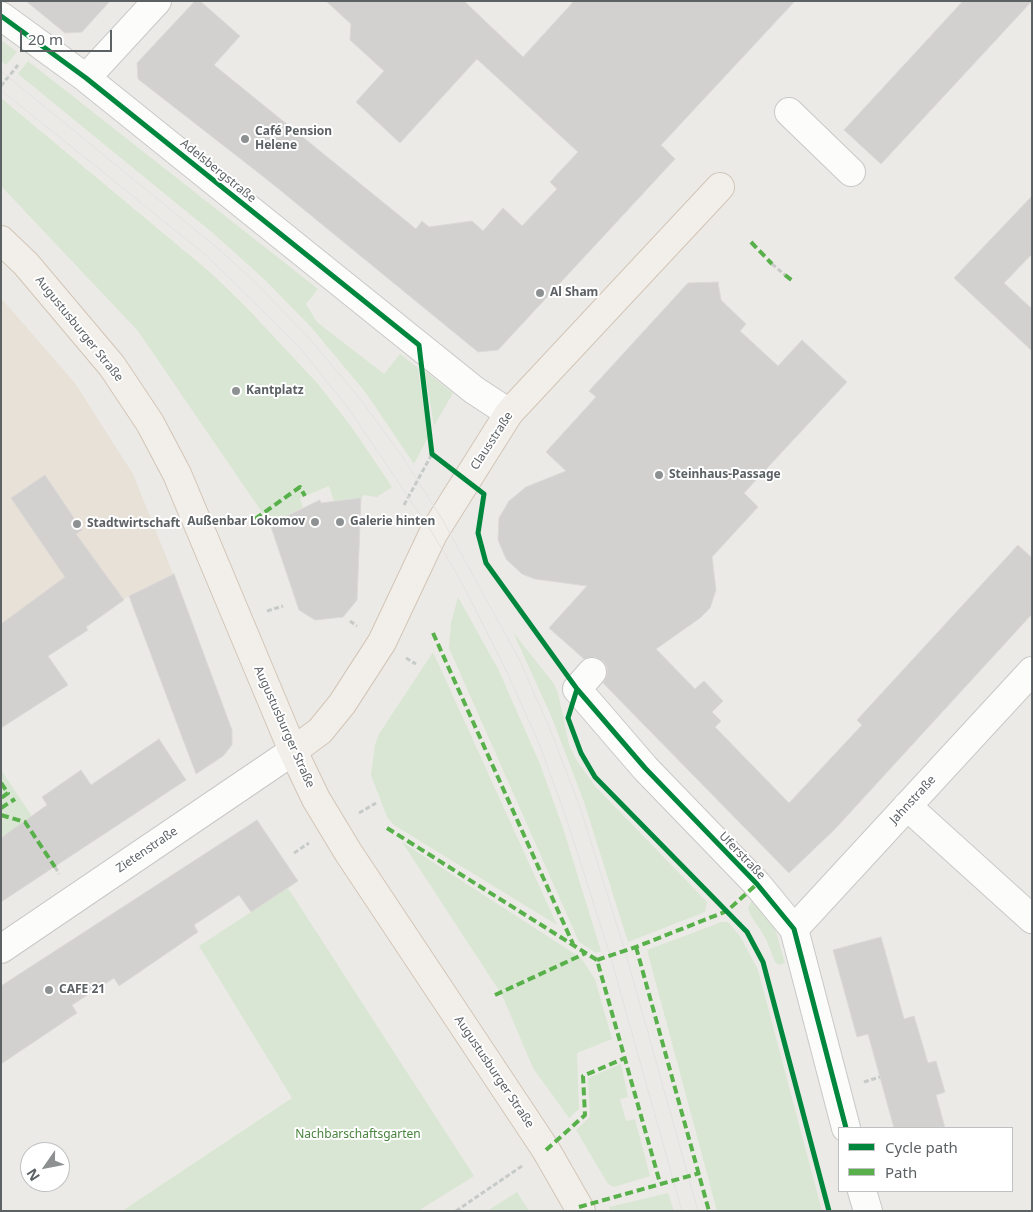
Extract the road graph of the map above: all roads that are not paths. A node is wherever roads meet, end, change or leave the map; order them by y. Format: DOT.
graph roads {
  1 [pos="157,1"];
  2 [pos="1,16"];
  3 [pos="86,78"];
  4 [pos="789,112"];
  5 [pos="851,172"];
  6 [pos="720,187"];
  7 [pos="1,240"];
  8 [pos="509,413"];
  9 [pos="1032,671"];
  10 [pos="585,680"];
  11 [pos="293,752"];
  12 [pos="907,806"];
  13 [pos="1032,919"];
  14 [pos="794,928"];
  15 [pos="1,949"];
  16 [pos="846,1127"];
  17 [pos="862,1192"];
  18 [pos="581,1211"];
  19 [pos="868,1211"];
  1 -- 3 [label="street"];
  2 -- 3 [label="street, Adelsbergstraße"];
  3 -- 8 [label="street, Adelsbergstraße"];
  4 -- 5 [label="street"];
  6 -- 8 [label="main road, Clausstraße"];
  7 -- 11 [label="main road, Augustusburger Straße"];
  8 -- 11 [label="main road, Clausstraße"];
  9 -- 12 [label="street, Jahnstraße"];
  10 -- 14 [label="street, Uferstraße"];
  11 -- 15 [label="street, Zietenstraße"];
  11 -- 18 [label="main road, Augustusburger Straße"];
  12 -- 13 [label="street"];
  12 -- 14 [label="street, Jahnstraße"];
  14 -- 16 [label="street, Uferstraße"];
  17 -- 19 [label="street"];
}
